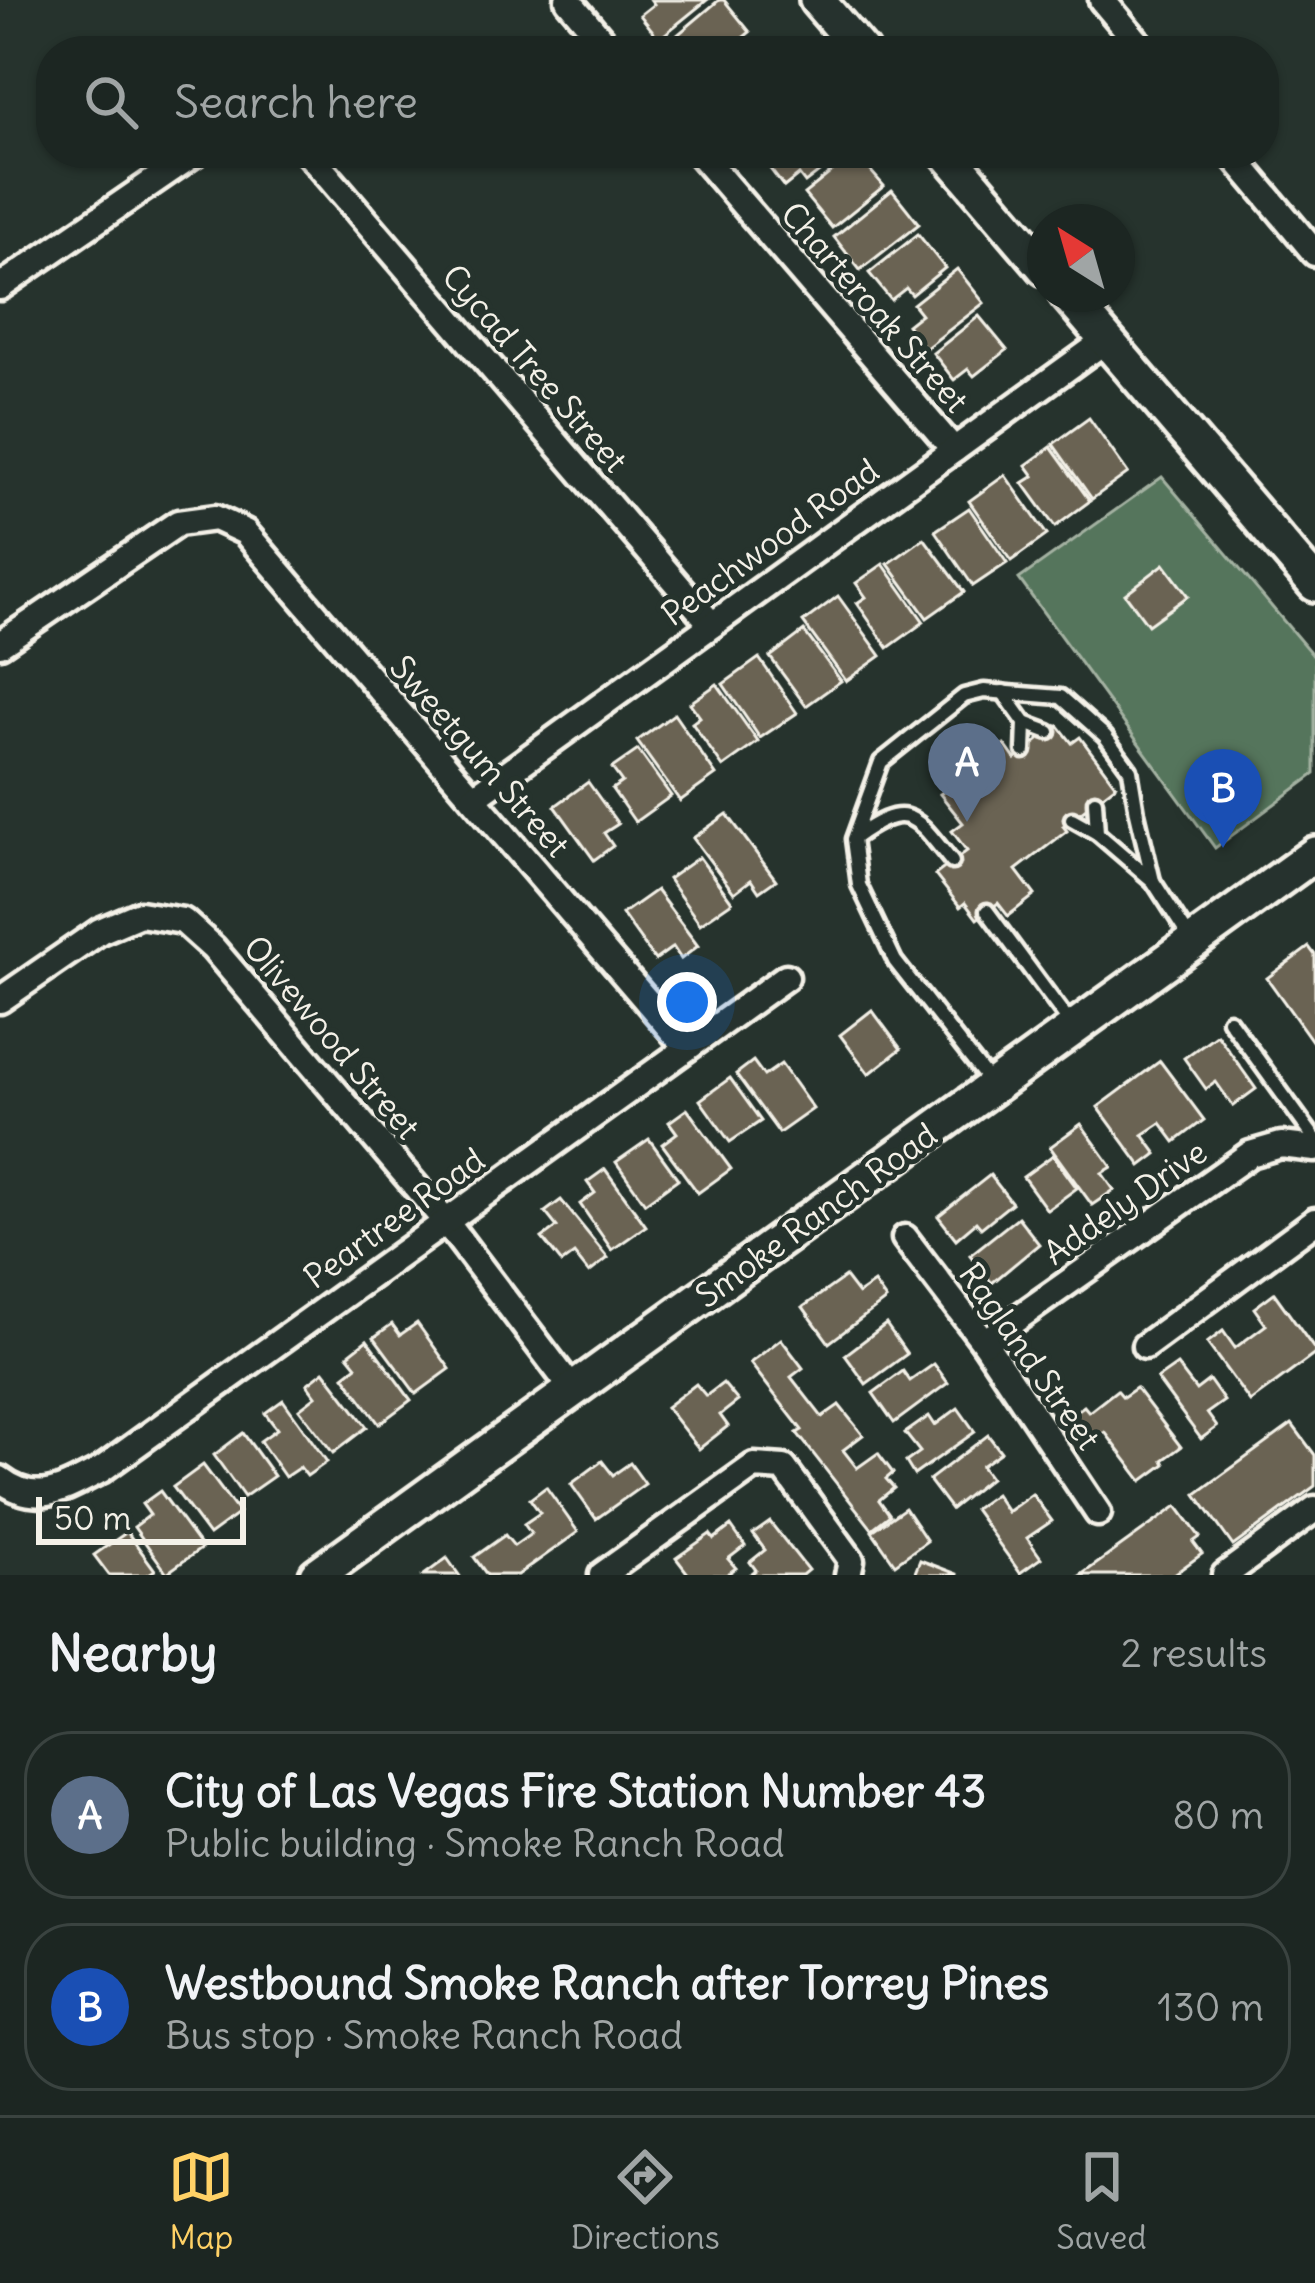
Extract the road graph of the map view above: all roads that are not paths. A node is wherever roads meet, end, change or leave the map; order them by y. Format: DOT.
graph roads {
  1 [pos="568,0"];
  2 [pos="817,0"];
  3 [pos="1102,0"];
  4 [pos="598,36"];
  5 [pos="848,36"];
  6 [pos="1132,36"];
  7 [pos="173,168"];
  8 [pos="321,168"];
  9 [pos="712,168"];
  10 [pos="960,168"];
  11 [pos="1244,168"];
  12 [pos="1027,247"];
  13 [pos="1315,253"];
  14 [pos="0,287"];
  15 [pos="1082,312"];
  16 [pos="1106,340"];
  17 [pos="954,450"];
  18 [pos="1315,584"];
  19 [pos="712,625"];
  20 [pos="0,644"];
  21 [pos="1003,692"];
  22 [pos="1025,723"];
  23 [pos="1049,732"];
  24 [pos="1024,751"];
  25 [pos="473,798"];
  26 [pos="1095,802"];
  27 [pos="1072,819"];
  28 [pos="1097,833"];
  29 [pos="853,839"];
  30 [pos="1315,854"];
  31 [pos="952,862"];
  32 [pos="1153,880"];
  33 [pos="987,911"];
  34 [pos="1193,943"];
  35 [pos="786,977"];
  36 [pos="0,1000"];
  37 [pos="1229,1020"];
  38 [pos="1074,1029"];
  39 [pos="687,1048"];
  40 [pos="994,1087"];
  41 [pos="1315,1138"];
  42 [pos="1315,1150"];
  43 [pos="1315,1221"];
  44 [pos="446,1222"];
  45 [pos="905,1238"];
  46 [pos="984,1342"];
  47 [pos="1145,1346"];
  48 [pos="573,1390"];
  49 [pos="0,1479"];
  50 [pos="1315,1509"];
  51 [pos="1098,1513"];
  52 [pos="317,1575"];
  53 [pos="602,1575"];
  54 [pos="848,1575"];
  55 [pos="1225,1575"];
  1 -- 4 [label="street"];
  2 -- 5 [label="main road"];
  3 -- 6 [label="street"];
  7 -- 14 [label="street"];
  8 -- 19 [label="street, Cycad Tree Street"];
  9 -- 17 [label="street, Charteroak Street"];
  10 -- 12 [label="main road"];
  11 -- 13 [label="street"];
  15 -- 16 [label="main road"];
  16 -- 17 [label="street, Peachwood Road"];
  16 -- 18 [label="main road"];
  17 -- 19 [label="street, Peachwood Road"];
  19 -- 25 [label="street, Peachwood Road"];
  20 -- 25 [label="street, Sweetgum Street"];
  21 -- 22 [label="lane"];
  21 -- 29 [label="lane"];
  21 -- 32 [label="lane"];
  22 -- 23 [label="lane"];
  22 -- 24 [label="lane"];
  25 -- 39 [label="street, Sweetgum Street"];
  26 -- 28 [label="lane"];
  27 -- 28 [label="lane"];
  28 -- 32 [label="lane"];
  29 -- 31 [label="lane"];
  29 -- 40 [label="lane"];
  30 -- 34 [label="main road, Smoke Ranch Road"];
  32 -- 34 [label="lane"];
  33 -- 38 [label="lane"];
  34 -- 38 [label="main road, Smoke Ranch Road"];
  35 -- 39 [label="street, Peartree Road"];
  36 -- 44 [label="street, Olivewood Street"];
  37 -- 41 [label="lane"];
  38 -- 40 [label="main road, Smoke Ranch Road"];
  39 -- 44 [label="street, Peartree Road"];
  40 -- 48 [label="main road, Smoke Ranch Road"];
  42 -- 46 [label="street, Addely Drive"];
  43 -- 47 [label="street"];
  44 -- 48 [label="street, Olivewood Street"];
  44 -- 49 [label="street, Peartree Road"];
  45 -- 46 [label="street, Ragland Street"];
  46 -- 51 [label="street, Ragland Street"];
  48 -- 52 [label="main road, Smoke Ranch Road"];
  50 -- 55 [label="street"];
  53 -- 54 [label="street"];
}
